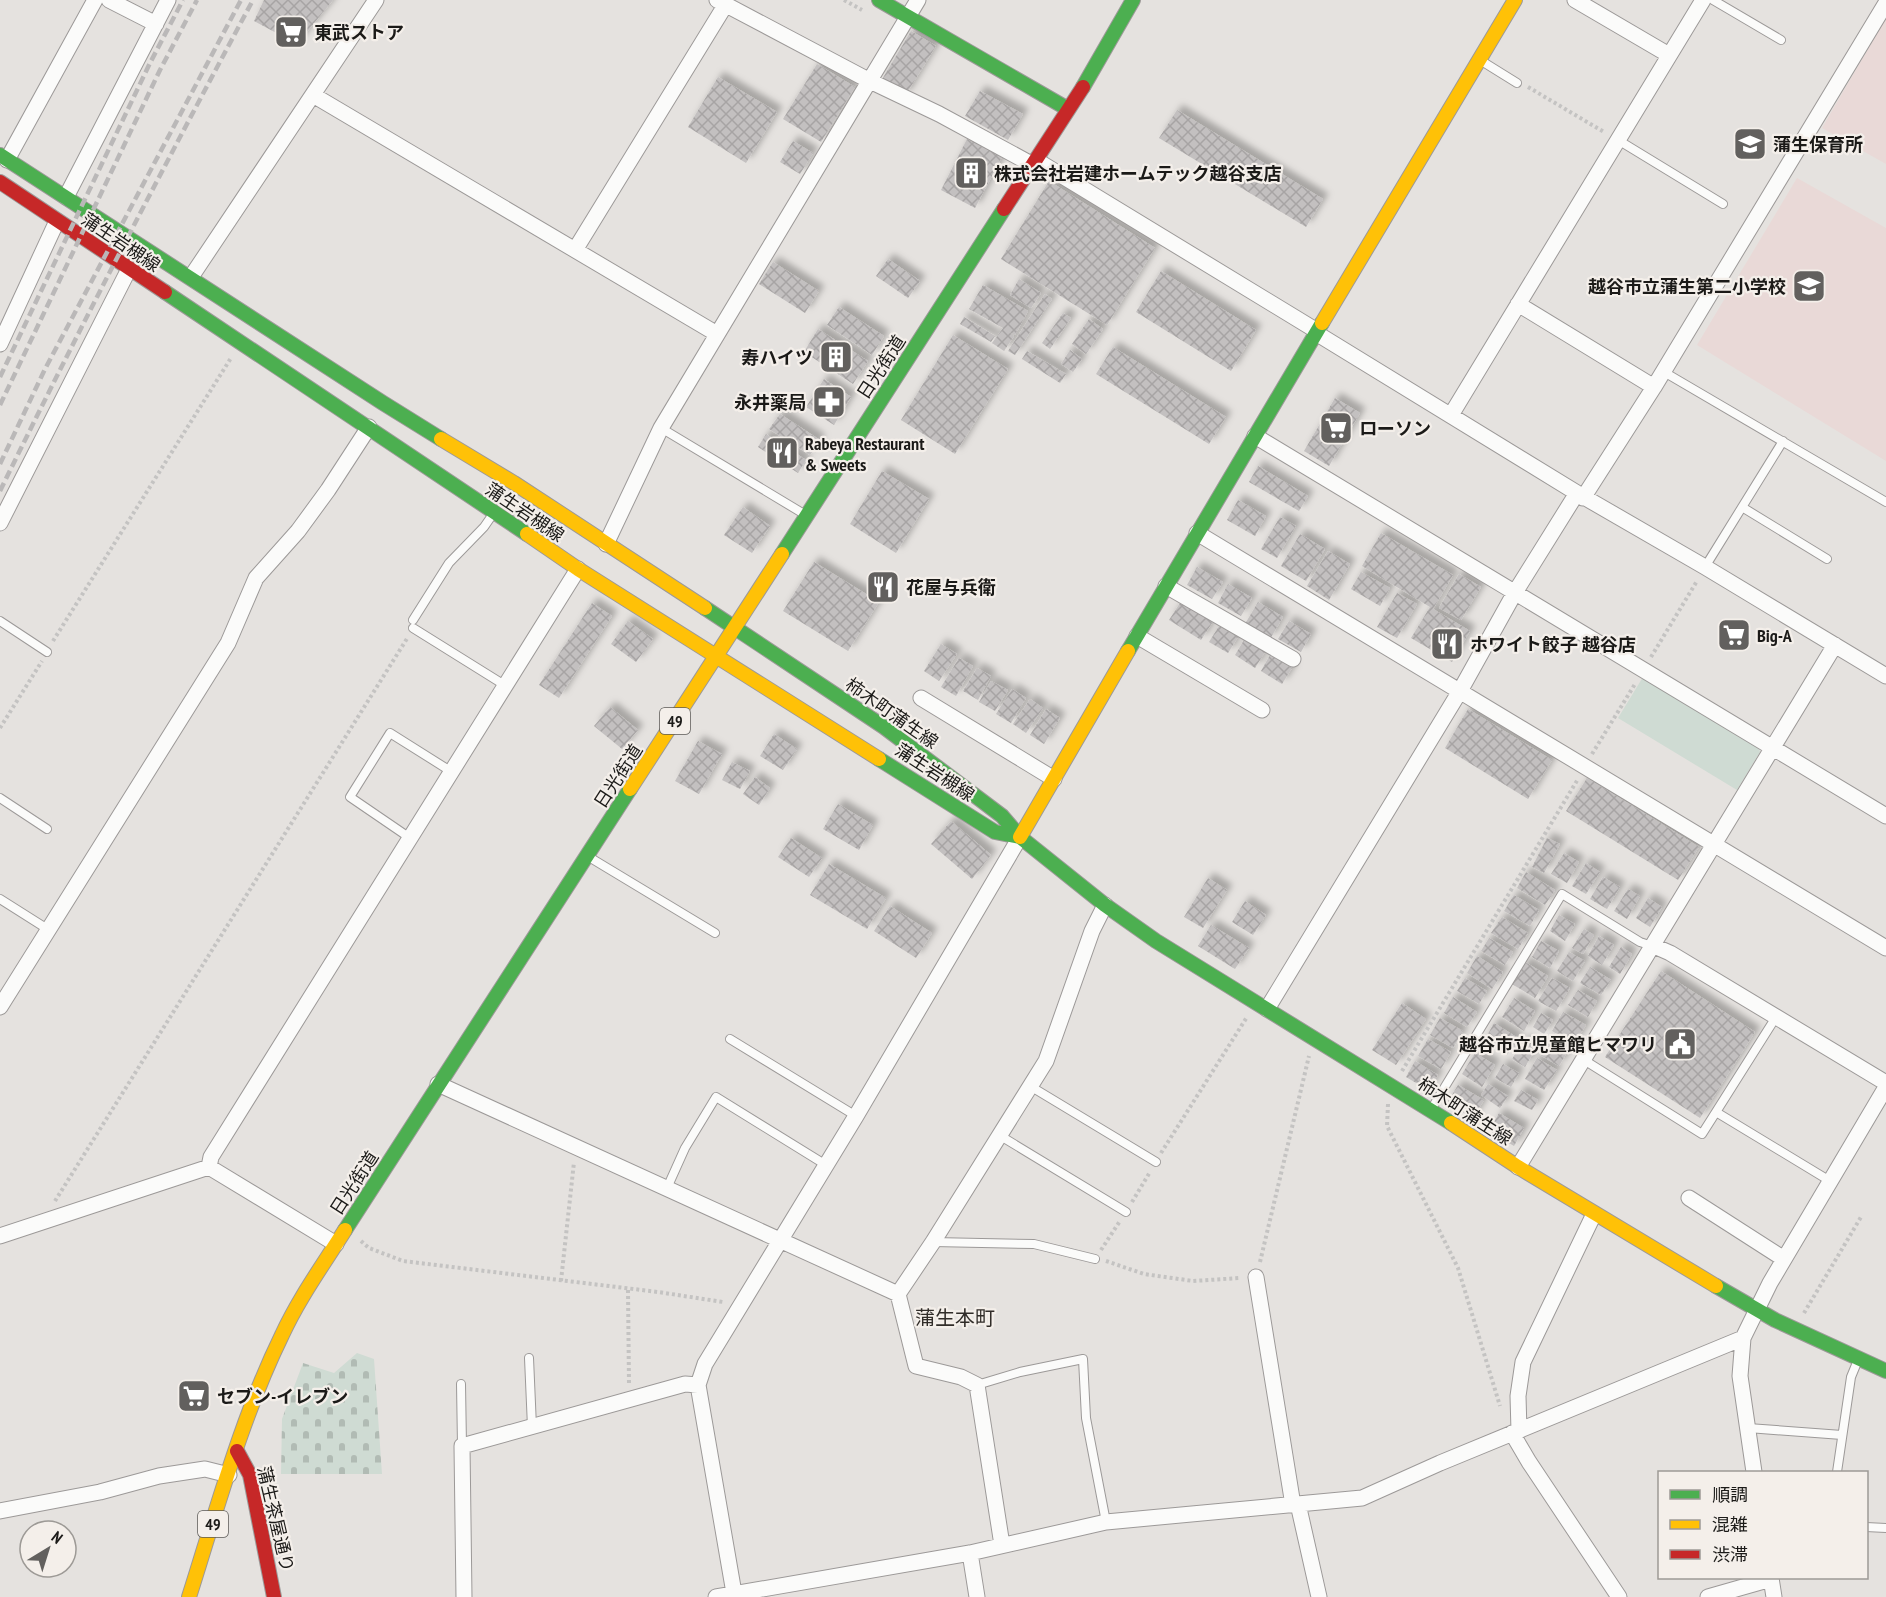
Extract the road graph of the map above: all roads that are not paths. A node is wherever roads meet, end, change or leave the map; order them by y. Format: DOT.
graph roads {
  1 [pos="95,0"];
  2 [pos="109,0"];
  3 [pos="168,0"];
  4 [pos="376,0"];
  5 [pos="879,0"];
  6 [pos="918,0"];
  7 [pos="1133,0"];
  8 [pos="1515,0"];
  9 [pos="1575,0"];
  10 [pos="1703,0"];
  11 [pos="1713,0"];
  12 [pos="722,2"];
  13 [pos="1886,3"];
  14 [pos="909,17"];
  15 [pos="156,24"];
  16 [pos="1780,40"];
  17 [pos="1670,55"];
  18 [pos="1479,59"];
  19 [pos="870,81"];
  20 [pos="1517,83"];
  21 [pos="313,95"];
  22 [pos="1068,109"];
  23 [pos="1618,140"];
  24 [pos="4,157"];
  25 [pos="1034,163"];
  26 [pos="0,182"];
  27 [pos="66,197"];
  28 [pos="1723,204"];
  29 [pos="57,221"];
  30 [pos="575,250"];
  31 [pos="129,269"];
  32 [pos="191,276"];
  33 [pos="1518,304"];
  34 [pos="1316,332"];
  35 [pos="717,334"];
  36 [pos="0,344"];
  37 [pos="1664,372"];
  38 [pos="1654,387"];
  39 [pos="1451,415"];
  40 [pos="369,426"];
  41 [pos="661,428"];
  42 [pos="1255,436"];
  43 [pos="1783,441"];
  44 [pos="1580,496"];
  45 [pos="1886,502"];
  46 [pos="1743,507"];
  47 [pos="494,513"];
  48 [pos="807,516"];
  49 [pos="0,523"];
  50 [pos="1197,533"];
  51 [pos="606,544"];
  52 [pos="1827,559"];
  53 [pos="1705,567"];
  54 [pos="578,569"];
  55 [pos="1166,586"];
  56 [pos="1514,594"];
  57 [pos="0,621"];
  58 [pos="735,628"];
  59 [pos="1137,636"];
  60 [pos="1835,645"];
  61 [pos="47,652"];
  62 [pos="716,657"];
  63 [pos="1293,659"];
  64 [pos="1886,676"];
  65 [pos="506,686"];
  66 [pos="1460,691"];
  67 [pos="921,698"];
  68 [pos="1262,710"];
  69 [pos="1771,748"];
  70 [pos="452,772"];
  71 [pos="1054,779"];
  72 [pos="0,798"];
  73 [pos="1886,816"];
  74 [pos="47,829"];
  75 [pos="1020,837"];
  76 [pos="410,838"];
  77 [pos="1714,845"];
  78 [pos="1042,853"];
  79 [pos="588,856"];
  80 [pos="0,899"];
  81 [pos="1105,905"];
  82 [pos="49,930"];
  83 [pos="714,933"];
  84 [pos="1654,946"];
  85 [pos="1886,948"];
  86 [pos="2,998"];
  87 [pos="1267,1009"];
  88 [pos="1776,1017"];
  89 [pos="730,1039"];
  90 [pos="1584,1060"];
  91 [pos="438,1084"];
  92 [pos="1886,1085"];
  93 [pos="1030,1086"];
  94 [pos="1431,1110"];
  95 [pos="1716,1112"];
  96 [pos="856,1116"];
  97 [pos="999,1135"];
  98 [pos="1156,1162"];
  99 [pos="826,1165"];
  100 [pos="208,1167"];
  101 [pos="1518,1167"];
  102 [pos="1830,1181"];
  103 [pos="667,1188"];
  104 [pos="1689,1198"];
  105 [pos="1126,1212"];
  106 [pos="1593,1214"];
  107 [pos="0,1236"];
  108 [pos="781,1240"];
  109 [pos="933,1242"];
  110 [pos="336,1244"];
  111 [pos="1095,1259"];
  112 [pos="1784,1259"];
  113 [pos="1256,1277"];
  114 [pos="898,1294"];
  115 [pos="1757,1310"];
  116 [pos="1743,1338"];
  117 [pos="529,1358"];
  118 [pos="1859,1359"];
  119 [pos="1886,1371"];
  120 [pos="461,1384"];
  121 [pos="698,1385"];
  122 [pos="977,1385"];
  123 [pos="532,1427"];
  124 [pos="1747,1428"];
  125 [pos="1515,1432"];
  126 [pos="1842,1435"];
  127 [pos="462,1446"];
  128 [pos="237,1451"];
  129 [pos="1754,1471"];
  130 [pos="1837,1471"];
  131 [pos="229,1475"];
  132 [pos="1295,1504"];
  133 [pos="0,1511"];
  134 [pos="1106,1522"];
  135 [pos="1868,1527"];
  136 [pos="1886,1528"];
  137 [pos="1002,1545"];
  138 [pos="970,1553"];
  139 [pos="1768,1579"];
  140 [pos="1771,1579"];
  141 [pos="726,1596"];
  142 [pos="189,1597"];
  143 [pos="274,1597"];
  144 [pos="464,1597"];
  145 [pos="977,1597"];
  146 [pos="1320,1597"];
  147 [pos="1619,1597"];
  148 [pos="1708,1597"];
  149 [pos="1774,1597"];
  1 -- 24 [label="street"];
  2 -- 15 [label="street"];
  3 -- 15 [label="street"];
  4 -- 21 [label="street"];
  5 -- 14 [label="main road"];
  6 -- 14 [label="street"];
  7 -- 22 [label="main road, 日光街道 / 49"];
  8 -- 18 [label="main road"];
  9 -- 17 [label="street"];
  10 -- 17 [label="street"];
  11 -- 16 [label="lane"];
  12 -- 19 [label="street"];
  12 -- 30 [label="street"];
  13 -- 37 [label="street"];
  14 -- 19 [label="street"];
  14 -- 22 [label="main road"];
  15 -- 27 [label="street"];
  17 -- 23 [label="street"];
  18 -- 20 [label="lane"];
  18 -- 34 [label="main road"];
  19 -- 25 [label="street"];
  19 -- 35 [label="street"];
  21 -- 30 [label="street"];
  21 -- 32 [label="street"];
  22 -- 25 [label="main road, 日光街道 / 49"];
  23 -- 28 [label="lane"];
  23 -- 33 [label="street"];
  24 -- 27 [label="main road, 蒲生岩槻線"];
  25 -- 34 [label="street"];
  25 -- 48 [label="main road, 日光街道 / 49"];
  26 -- 29 [label="main road, 蒲生岩槻線"];
  27 -- 32 [label="main road, 蒲生岩槻線"];
  29 -- 31 [label="main road, 蒲生岩槻線"];
  29 -- 36 [label="street"];
  30 -- 35 [label="street"];
  31 -- 40 [label="main road, 蒲生岩槻線"];
  31 -- 49 [label="street"];
  32 -- 51 [label="main road, 蒲生岩槻線"];
  33 -- 38 [label="street"];
  33 -- 39 [label="street"];
  34 -- 39 [label="street"];
  34 -- 42 [label="main road"];
  35 -- 41 [label="street"];
  37 -- 38 [label="street"];
  37 -- 43 [label="lane"];
  38 -- 44 [label="street"];
  39 -- 44 [label="street"];
  40 -- 47 [label="main road, 蒲生岩槻線"];
  40 -- 82 [label="street"];
  41 -- 48 [label="lane"];
  41 -- 51 [label="street"];
  42 -- 50 [label="main road"];
  42 -- 56 [label="street"];
  43 -- 45 [label="lane"];
  43 -- 46 [label="lane"];
  44 -- 53 [label="street"];
  44 -- 56 [label="street"];
  46 -- 52 [label="lane"];
  46 -- 53 [label="lane"];
  47 -- 54 [label="main road, 蒲生岩槻線"];
  47 -- 65 [label="lane"];
  48 -- 58 [label="main road, 日光街道 / 49"];
  50 -- 55 [label="main road"];
  50 -- 66 [label="street"];
  51 -- 58 [label="main road, 蒲生岩槻線"];
  53 -- 60 [label="street"];
  54 -- 62 [label="main road, 蒲生岩槻線"];
  54 -- 65 [label="street"];
  55 -- 59 [label="main road"];
  55 -- 63 [label="street"];
  56 -- 66 [label="street"];
  56 -- 69 [label="street"];
  57 -- 61 [label="lane"];
  58 -- 62 [label="main road, 日光街道 / 49"];
  58 -- 75 [label="main road, 柿木町蒲生線"];
  59 -- 68 [label="street"];
  59 -- 71 [label="main road"];
  60 -- 64 [label="street"];
  60 -- 69 [label="street"];
  62 -- 75 [label="main road, 蒲生岩槻線"];
  62 -- 79 [label="main road, 日光街道 / 49"];
  65 -- 70 [label="street"];
  66 -- 77 [label="street"];
  66 -- 87 [label="street"];
  67 -- 71 [label="street"];
  69 -- 73 [label="street"];
  69 -- 77 [label="street"];
  70 -- 76 [label="street"];
  70 -- 76 [label="lane"];
  71 -- 75 [label="main road"];
  72 -- 74 [label="lane"];
  75 -- 78 [label="main road, 蒲生岩槻線"];
  75 -- 96 [label="street"];
  76 -- 100 [label="street"];
  77 -- 84 [label="street"];
  77 -- 85 [label="street"];
  78 -- 81 [label="main road, 柿木町蒲生線"];
  79 -- 83 [label="lane"];
  79 -- 91 [label="main road, 日光街道 / 49"];
  80 -- 82 [label="lane"];
  81 -- 87 [label="main road, 柿木町蒲生線"];
  81 -- 93 [label="street"];
  82 -- 86 [label="street"];
  84 -- 88 [label="street"];
  84 -- 90 [label="street"];
  84 -- 94 [label="lane"];
  87 -- 94 [label="main road, 柿木町蒲生線"];
  88 -- 92 [label="street"];
  88 -- 95 [label="lane"];
  89 -- 96 [label="lane"];
  90 -- 95 [label="lane"];
  90 -- 101 [label="street"];
  91 -- 103 [label="street"];
  91 -- 110 [label="main road, 日光街道 / 49"];
  92 -- 102 [label="street"];
  93 -- 97 [label="street"];
  93 -- 98 [label="lane"];
  94 -- 101 [label="main road, 柿木町蒲生線"];
  95 -- 102 [label="lane"];
  96 -- 99 [label="street"];
  97 -- 105 [label="lane"];
  97 -- 109 [label="street"];
  99 -- 103 [label="lane"];
  99 -- 108 [label="street"];
  100 -- 107 [label="street"];
  100 -- 110 [label="street"];
  101 -- 106 [label="main road, 柿木町蒲生線"];
  102 -- 112 [label="street"];
  103 -- 108 [label="street"];
  104 -- 112 [label="street"];
  106 -- 115 [label="main road, 柿木町蒲生線"];
  106 -- 125 [label="street"];
  108 -- 114 [label="street"];
  108 -- 121 [label="street"];
  109 -- 111 [label="lane"];
  109 -- 114 [label="street"];
  110 -- 128 [label="main road, 日光街道 / 49"];
  112 -- 115 [label="street"];
  113 -- 132 [label="street"];
  114 -- 122 [label="street"];
  115 -- 116 [label="street"];
  115 -- 118 [label="main road, 柿木町蒲生線"];
  116 -- 124 [label="street"];
  116 -- 125 [label="street"];
  117 -- 123 [label="lane"];
  118 -- 119 [label="main road, 柿木町蒲生線"];
  118 -- 126 [label="lane"];
  120 -- 127 [label="lane"];
  121 -- 123 [label="street"];
  121 -- 141 [label="street"];
  122 -- 134 [label="lane"];
  122 -- 137 [label="street"];
  123 -- 127 [label="street"];
  124 -- 126 [label="lane"];
  124 -- 129 [label="street"];
  125 -- 132 [label="street"];
  125 -- 147 [label="street"];
  126 -- 130 [label="lane"];
  127 -- 144 [label="street"];
  128 -- 131 [label="main road, 日光街道 / 49"];
  128 -- 143 [label="main road, 蒲生茶屋通り"];
  131 -- 133 [label="street"];
  131 -- 142 [label="main road, 日光街道 / 49"];
  132 -- 134 [label="street"];
  132 -- 146 [label="street"];
  134 -- 137 [label="street"];
  135 -- 136 [label="lane"];
  137 -- 138 [label="street"];
  138 -- 141 [label="street"];
  138 -- 145 [label="street"];
  139 -- 148 [label="street"];
  140 -- 149 [label="street"];
}
